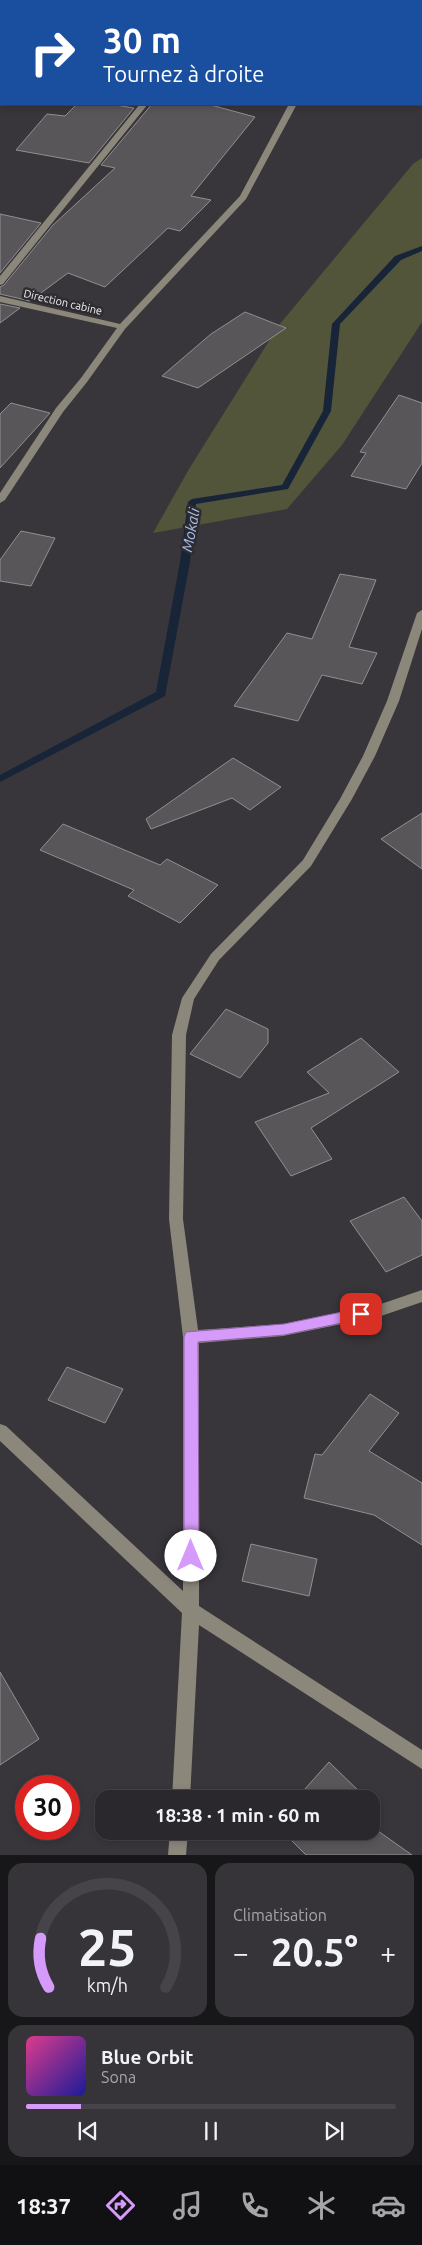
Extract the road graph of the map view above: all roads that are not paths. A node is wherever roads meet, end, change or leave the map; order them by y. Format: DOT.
graph roads {
  1 [pos="143,105"];
  2 [pos="291,105"];
  3 [pos="0,282"];
  4 [pos="0,299"];
  5 [pos="122,327"];
  6 [pos="0,500"];
  7 [pos="422,613"];
  8 [pos="422,1296"];
  9 [pos="191,1337"];
  10 [pos="0,1431"];
  11 [pos="191,1610"];
  12 [pos="422,1760"];
  13 [pos="181,1790"];
  14 [pos="179,1840"];
  15 [pos="178,1855"];
  1 -- 3 [label="street"];
  2 -- 5 [label="street"];
  4 -- 5 [label="street, Direction cabine"];
  5 -- 6 [label="street"];
  7 -- 9 [label="street"];
  8 -- 9 [label="street"];
  9 -- 11 [label="street"];
  10 -- 11 [label="street"];
  11 -- 12 [label="street"];
  11 -- 13 [label="street"];
  14 -- 15 [label="street"];
}
